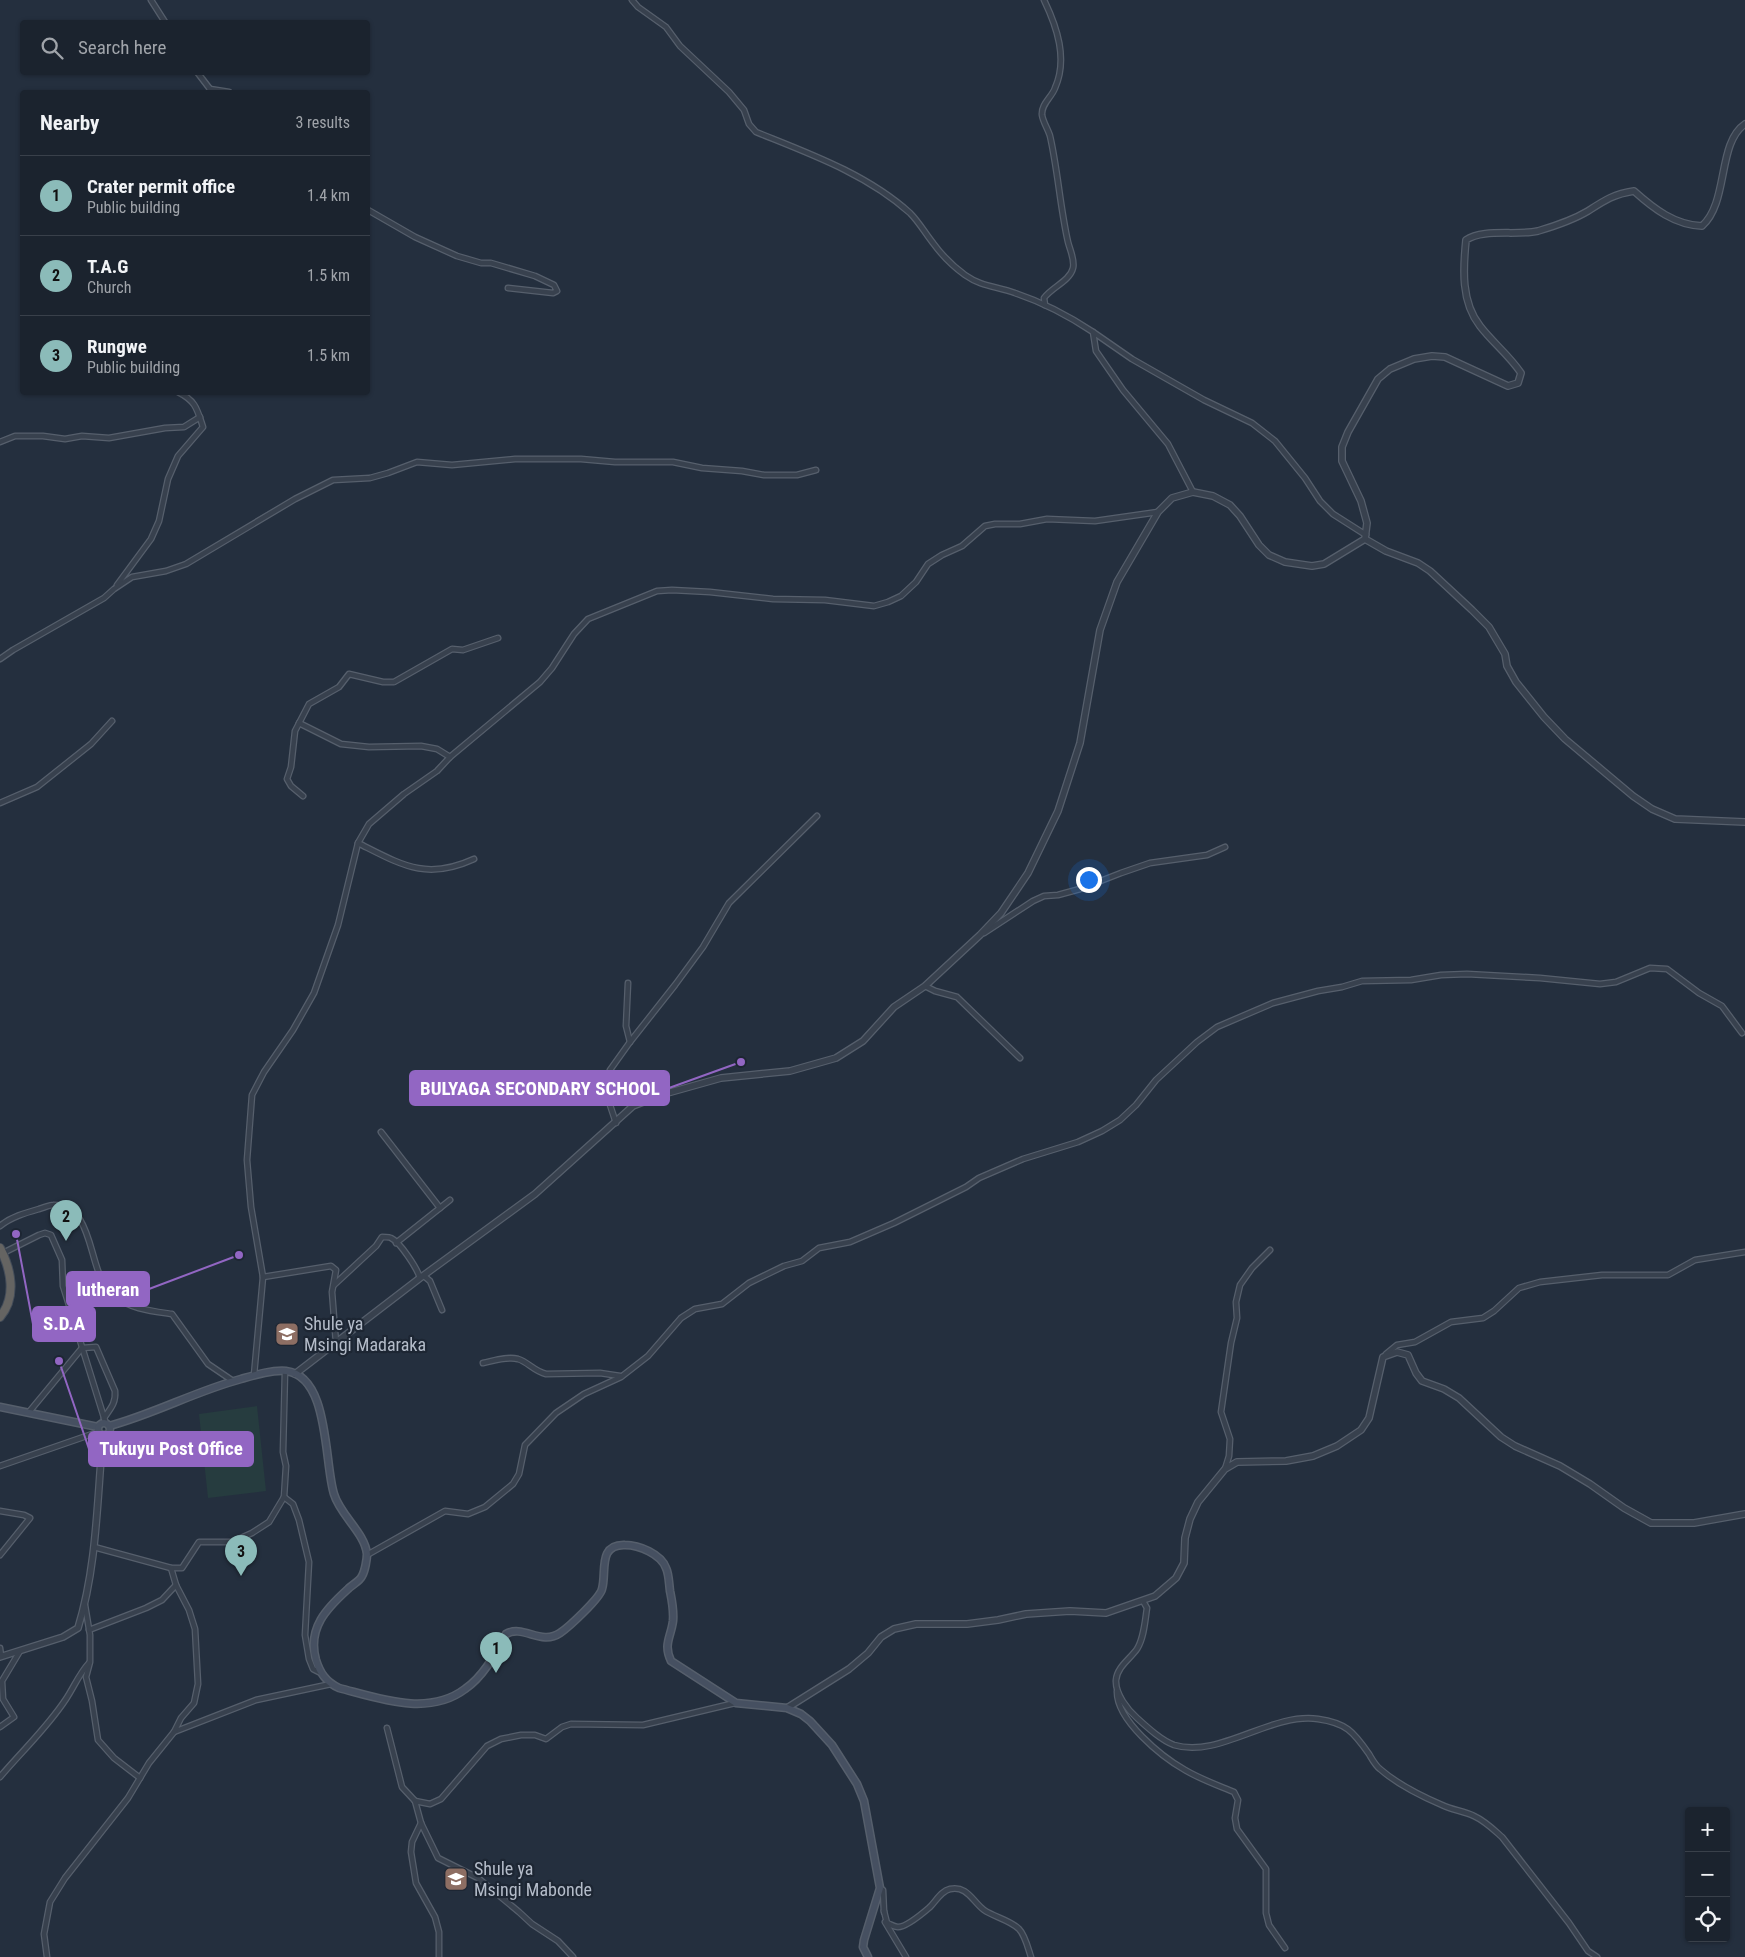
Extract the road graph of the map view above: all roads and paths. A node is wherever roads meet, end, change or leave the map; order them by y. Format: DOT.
graph roads {
  1 [pos="151,0"];
  2 [pos="632,0"];
  3 [pos="1044,0"];
  4 [pos="164,20"];
  5 [pos="199,75"];
  6 [pos="208,90"];
  7 [pos="1745,124"];
  8 [pos="370,211"];
  9 [pos="508,288"];
  10 [pos="1044,305"];
  11 [pos="1093,332"];
  12 [pos="184,395"];
  13 [pos="200,417"];
  14 [pos="0,442"];
  15 [pos="816,470"];
  16 [pos="1192,492"];
  17 [pos="1158,512"];
  18 [pos="1366,537"];
  19 [pos="114,588"];
  20 [pos="498,638"];
  21 [pos="0,659"];
  22 [pos="112,721"];
  23 [pos="299,723"];
  24 [pos="450,757"];
  25 [pos="302,796"];
  26 [pos="0,803"];
  27 [pos="817,816"];
  28 [pos="1745,822"];
  29 [pos="358,843"];
  30 [pos="1224,847"];
  31 [pos="474,859"];
  32 [pos="980,935"];
  33 [pos="628,984"];
  34 [pos="925,986"];
  35 [pos="1742,1033"];
  36 [pos="630,1042"];
  37 [pos="1020,1058"];
  38 [pos="566,1083"];
  39 [pos="602,1090"];
  40 [pos="616,1123"];
  41 [pos="381,1132"];
  42 [pos="450,1200"];
  43 [pos="440,1208"];
  44 [pos="0,1226"];
  45 [pos="396,1243"];
  46 [pos="1270,1250"];
  47 [pos="1,1251"];
  48 [pos="1745,1252"];
  49 [pos="263,1277"];
  50 [pos="422,1277"];
  51 [pos="334,1285"];
  52 [pos="442,1310"];
  53 [pos="0,1317"];
  54 [pos="336,1343"];
  55 [pos="82,1348"];
  56 [pos="1383,1357"];
  57 [pos="482,1363"];
  58 [pos="285,1371"];
  59 [pos="295,1374"];
  60 [pos="254,1375"];
  61 [pos="621,1377"];
  62 [pos="233,1381"];
  63 [pos="0,1407"];
  64 [pos="29,1412"];
  65 [pos="106,1423"];
  66 [pos="100,1431"];
  67 [pos="0,1466"];
  68 [pos="1225,1468"];
  69 [pos="284,1497"];
  70 [pos="0,1511"];
  71 [pos="1745,1514"];
  72 [pos="94,1548"];
  73 [pos="0,1555"];
  74 [pos="367,1555"];
  75 [pos="170,1568"];
  76 [pos="176,1585"];
  77 [pos="1143,1602"];
  78 [pos="85,1604"];
  79 [pos="89,1630"];
  80 [pos="0,1648"];
  81 [pos="20,1650"];
  82 [pos="0,1656"];
  83 [pos="90,1662"];
  84 [pos="321,1673"];
  85 [pos="331,1684"];
  86 [pos="1117,1690"];
  87 [pos="736,1702"];
  88 [pos="787,1708"];
  89 [pos="0,1727"];
  90 [pos="387,1728"];
  91 [pos="174,1732"];
  92 [pos="0,1777"];
  93 [pos="140,1778"];
  94 [pos="415,1801"];
  95 [pos="421,1822"];
  96 [pos="880,1888"];
  97 [pos="884,1911"];
  98 [pos="1285,1948"];
  99 [pos="47,1957"];
  100 [pos="439,1957"];
  101 [pos="573,1957"];
  102 [pos="868,1957"];
  103 [pos="906,1957"];
  104 [pos="1031,1957"];
  105 [pos="1597,1957"];
  1 -- 4 [label="street"];
  2 -- 10 [label="street"];
  3 -- 10 [label="street"];
  5 -- 6 [label="street"];
  7 -- 18 [label="street"];
  8 -- 9 [label="street"];
  10 -- 11 [label="street"];
  11 -- 16 [label="street"];
  11 -- 18 [label="street"];
  12 -- 13 [label="street"];
  13 -- 14 [label="street"];
  13 -- 19 [label="street"];
  15 -- 19 [label="street"];
  16 -- 17 [label="street"];
  16 -- 18 [label="street"];
  17 -- 24 [label="street"];
  17 -- 32 [label="street"];
  18 -- 28 [label="street"];
  19 -- 21 [label="street"];
  20 -- 23 [label="street"];
  22 -- 26 [label="street"];
  23 -- 24 [label="street"];
  23 -- 25 [label="street"];
  24 -- 29 [label="street"];
  27 -- 36 [label="street"];
  29 -- 31 [label="street"];
  29 -- 49 [label="street"];
  30 -- 32 [label="street"];
  32 -- 34 [label="street"];
  33 -- 36 [label="street"];
  34 -- 37 [label="street"];
  34 -- 40 [label="street"];
  35 -- 61 [label="street"];
  36 -- 39 [label="street"];
  38 -- 39 [label="street"];
  39 -- 40 [label="street"];
  40 -- 50 [label="street"];
  41 -- 43 [label="street"];
  42 -- 43 [label="street"];
  43 -- 45 [label="street"];
  44 -- 62 [label="street"];
  45 -- 50 [label="street"];
  45 -- 51 [label="street"];
  46 -- 68 [label="street"];
  47 -- 53 [label="highway"];
  47 -- 55 [label="street"];
  48 -- 56 [label="street"];
  49 -- 51 [label="street"];
  49 -- 60 [label="street"];
  50 -- 52 [label="street"];
  50 -- 54 [label="street"];
  51 -- 54 [label="street"];
  54 -- 59 [label="street"];
  55 -- 64 [label="street"];
  55 -- 65 [label="street"];
  55 -- 65 [label="street"];
  56 -- 68 [label="street"];
  56 -- 71 [label="street"];
  57 -- 61 [label="street"];
  58 -- 59 [label="main road"];
  58 -- 60 [label="main road"];
  58 -- 69 [label="street"];
  59 -- 74 [label="main road"];
  60 -- 62 [label="main road"];
  61 -- 74 [label="street"];
  62 -- 65 [label="main road"];
  63 -- 64 [label="main road"];
  64 -- 66 [label="main road"];
  65 -- 66 [label="main road"];
  65 -- 66 [label="main road"];
  66 -- 67 [label="street"];
  66 -- 72 [label="street"];
  68 -- 77 [label="street"];
  69 -- 75 [label="street"];
  69 -- 84 [label="street"];
  70 -- 73 [label="street"];
  72 -- 75 [label="street"];
  72 -- 78 [label="street"];
  74 -- 84 [label="main road"];
  75 -- 76 [label="street"];
  76 -- 79 [label="street"];
  76 -- 91 [label="street"];
  77 -- 86 [label="street"];
  77 -- 88 [label="street"];
  78 -- 79 [label="street"];
  78 -- 81 [label="street"];
  79 -- 83 [label="street"];
  80 -- 82 [label="street"];
  81 -- 82 [label="street"];
  81 -- 89 [label="street"];
  83 -- 92 [label="street"];
  83 -- 93 [label="street"];
  84 -- 85 [label="main road"];
  85 -- 87 [label="main road"];
  85 -- 91 [label="street"];
  86 -- 98 [label="street"];
  86 -- 105 [label="street"];
  87 -- 88 [label="main road"];
  87 -- 94 [label="street"];
  88 -- 96 [label="main road"];
  90 -- 94 [label="street"];
  91 -- 93 [label="street"];
  93 -- 99 [label="street"];
  94 -- 95 [label="street"];
  95 -- 100 [label="street"];
  95 -- 101 [label="street"];
  96 -- 97 [label="street"];
  96 -- 102 [label="main road"];
  97 -- 103 [label="street"];
  97 -- 104 [label="street"];
}
